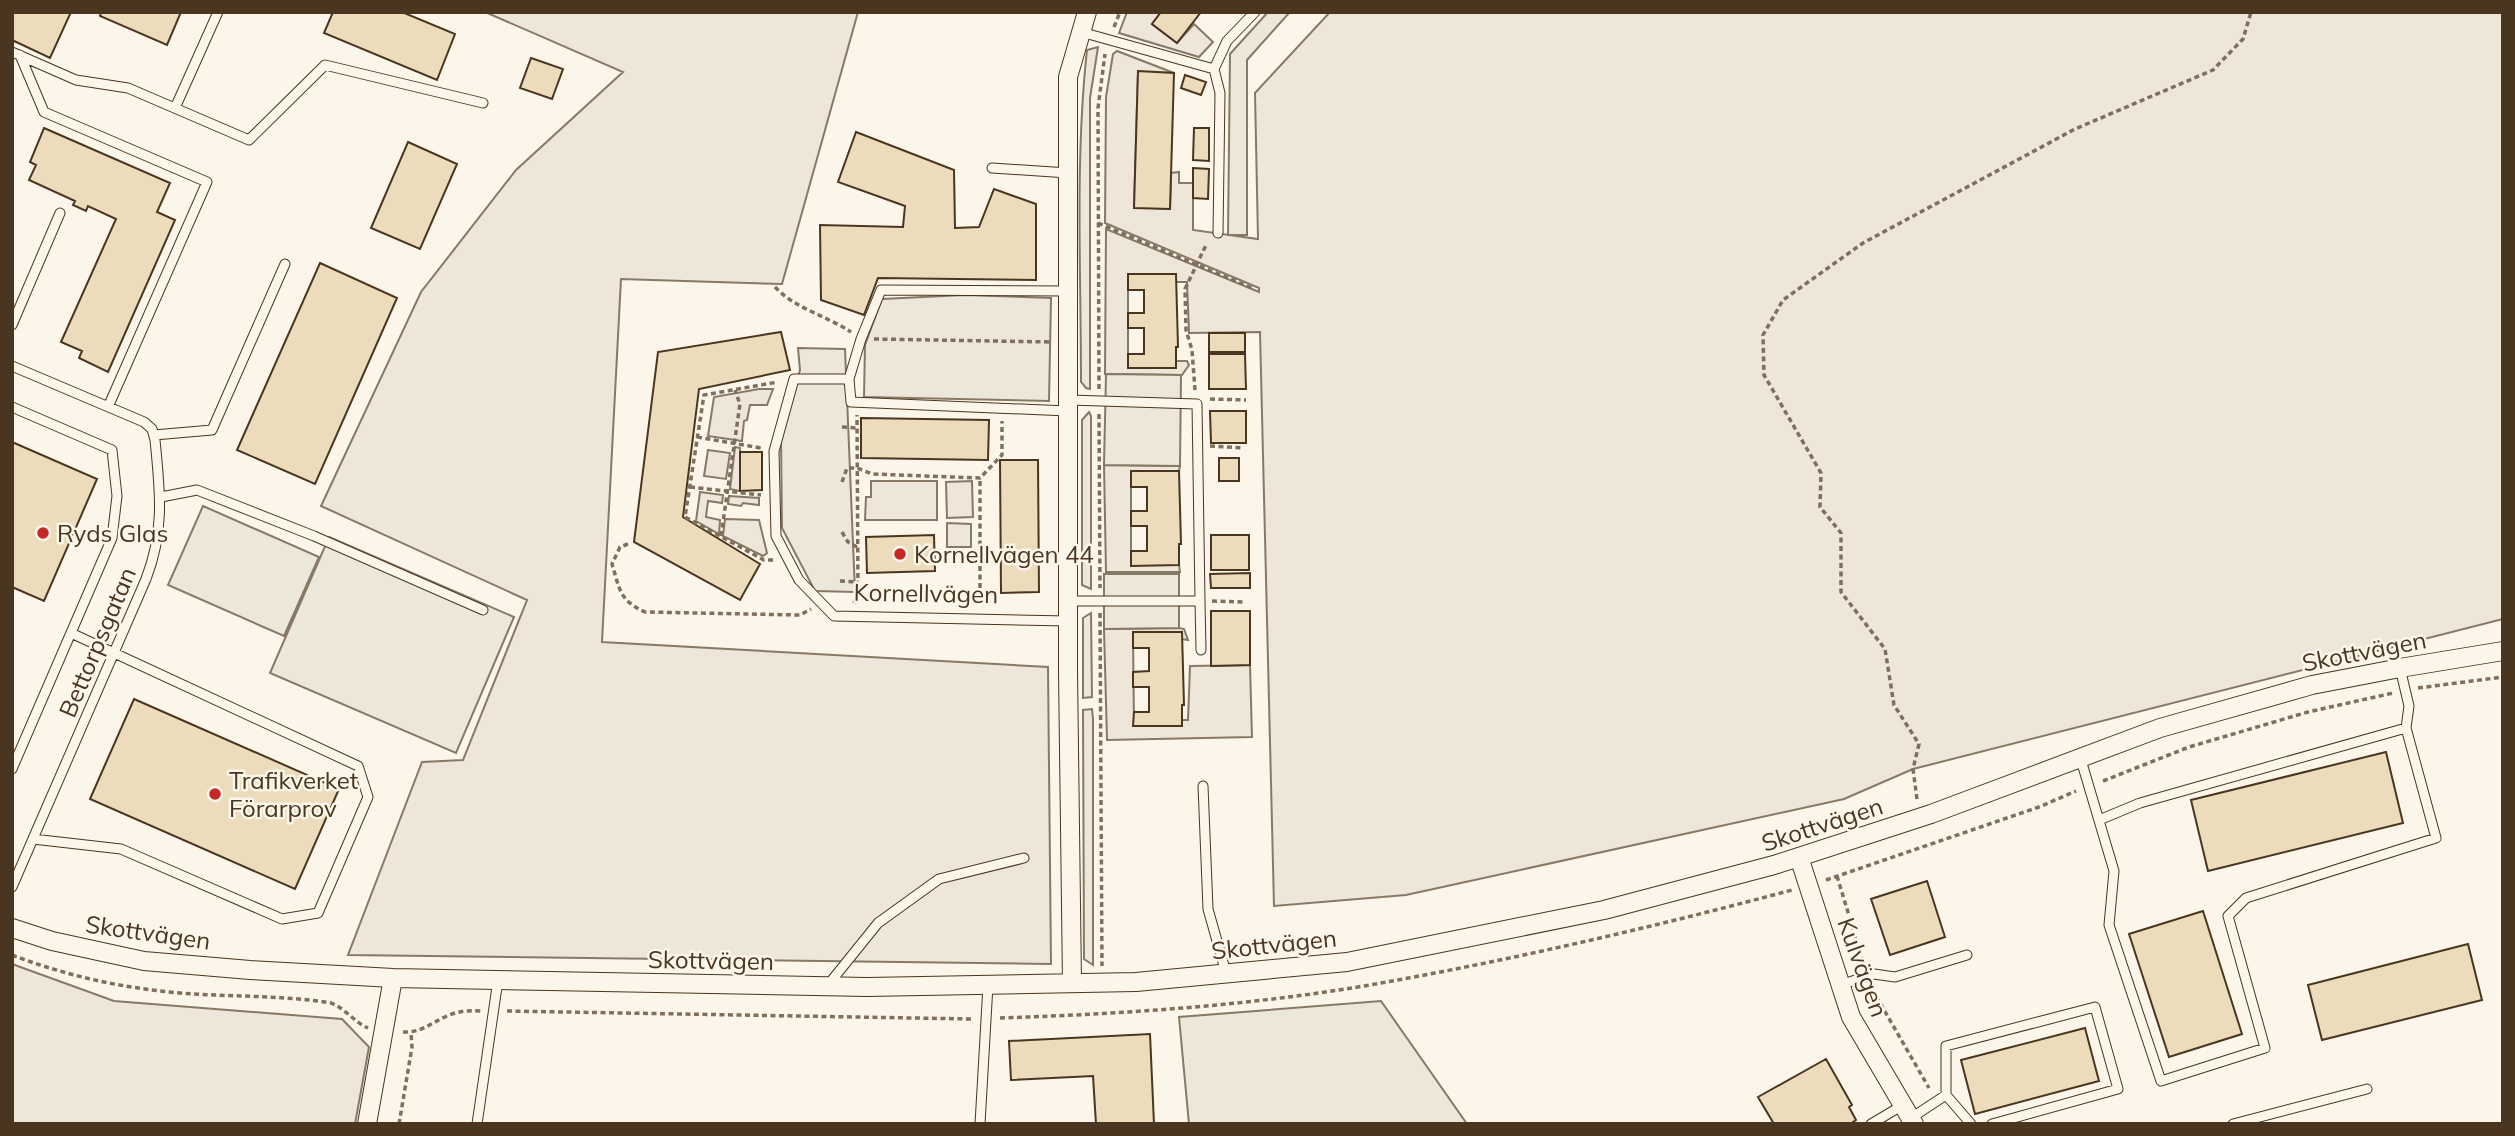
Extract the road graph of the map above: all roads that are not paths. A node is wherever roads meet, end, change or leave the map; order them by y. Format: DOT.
graph roads {
  1 [pos="218,12"];
  2 [pos="1087,12"];
  3 [pos="1255,12"];
  4 [pos="1081,32"];
  5 [pos="16,54"];
  6 [pos="1214,69"];
  7 [pos="483,103"];
  8 [pos="175,108"];
  9 [pos="992,168"];
  10 [pos="1068,173"];
  11 [pos="60,213"];
  12 [pos="1218,233"];
  13 [pos="285,264"];
  14 [pos="1068,291"];
  15 [pos="12,325"];
  16 [pos="12,366"];
  17 [pos="849,379"];
  18 [pos="1069,405"];
  19 [pos="12,407"];
  20 [pos="108,407"];
  21 [pos="154,435"];
  22 [pos="161,497"];
  23 [pos="1068,601"];
  24 [pos="1200,601"];
  25 [pos="483,610"];
  26 [pos="1068,621"];
  27 [pos="71,633"];
  28 [pos="1201,650"];
  29 [pos="2503,651"];
  30 [pos="114,653"];
  31 [pos="2400,668"];
  32 [pos="2406,728"];
  33 [pos="2081,760"];
  34 [pos="12,769"];
  35 [pos="1203,786"];
  36 [pos="2099,821"];
  37 [pos="33,839"];
  38 [pos="1799,857"];
  39 [pos="1024,858"];
  40 [pos="12,887"];
  41 [pos="12,928"];
  42 [pos="1967,955"];
  43 [pos="1226,973"];
  44 [pos="393,978"];
  45 [pos="498,980"];
  46 [pos="1072,983"];
  47 [pos="988,985"];
  48 [pos="1840,985"];
  49 [pos="827,987"];
  50 [pos="2367,1089"];
  51 [pos="1947,1095"];
  52 [pos="1909,1116"];
  53 [pos="368,1124"];
  54 [pos="477,1124"];
  55 [pos="980,1124"];
  56 [pos="1871,1124"];
  57 [pos="1970,1124"];
  58 [pos="1993,1124"];
  59 [pos="2233,1124"];
  1 -- 8 [label="lane"];
  2 -- 4 [label="street"];
  3 -- 6 [label="lane"];
  4 -- 6 [label="lane"];
  4 -- 10 [label="street"];
  5 -- 8 [label="lane"];
  5 -- 20 [label="lane"];
  6 -- 12 [label="lane"];
  7 -- 8 [label="lane"];
  9 -- 10 [label="lane"];
  10 -- 14 [label="street"];
  11 -- 15 [label="lane"];
  13 -- 21 [label="lane"];
  14 -- 17 [label="lane"];
  14 -- 18 [label="street"];
  16 -- 20 [label="lane"];
  17 -- 18 [label="lane"];
  17 -- 26 [label="lane, Kornellvägen"];
  18 -- 23 [label="street"];
  18 -- 24 [label="lane"];
  19 -- 27 [label="lane"];
  20 -- 21 [label="lane"];
  21 -- 22 [label="lane, Bettorpsgatan"];
  22 -- 25 [label="lane"];
  22 -- 30 [label="lane, Bettorpsgatan"];
  23 -- 24 [label="lane"];
  23 -- 26 [label="street"];
  24 -- 28 [label="lane"];
  26 -- 46 [label="street"];
  27 -- 30 [label="lane"];
  27 -- 34 [label="lane"];
  29 -- 31 [label="street, Skottvägen"];
  30 -- 37 [label="lane, Bettorpsgatan"];
  30 -- 37 [label="lane"];
  31 -- 32 [label="lane"];
  31 -- 33 [label="street, Skottvägen"];
  32 -- 36 [label="lane"];
  32 -- 36 [label="lane"];
  33 -- 36 [label="lane"];
  33 -- 38 [label="street, Skottvägen"];
  35 -- 43 [label="lane"];
  37 -- 40 [label="lane, Bettorpsgatan"];
  38 -- 43 [label="street, Skottvägen"];
  38 -- 48 [label="street, Kulvägen"];
  39 -- 49 [label="lane"];
  41 -- 44 [label="street, Skottvägen"];
  42 -- 48 [label="lane"];
  43 -- 46 [label="street, Skottvägen"];
  44 -- 45 [label="street, Skottvägen"];
  44 -- 53 [label="street"];
  45 -- 49 [label="street, Skottvägen"];
  45 -- 54 [label="lane"];
  46 -- 47 [label="street, Skottvägen"];
  47 -- 49 [label="street, Skottvägen"];
  47 -- 55 [label="lane"];
  48 -- 52 [label="street, Kulvägen"];
  50 -- 59 [label="lane"];
  51 -- 52 [label="lane"];
  51 -- 57 [label="lane"];
  51 -- 58 [label="lane"];
  52 -- 56 [label="lane"];
}
